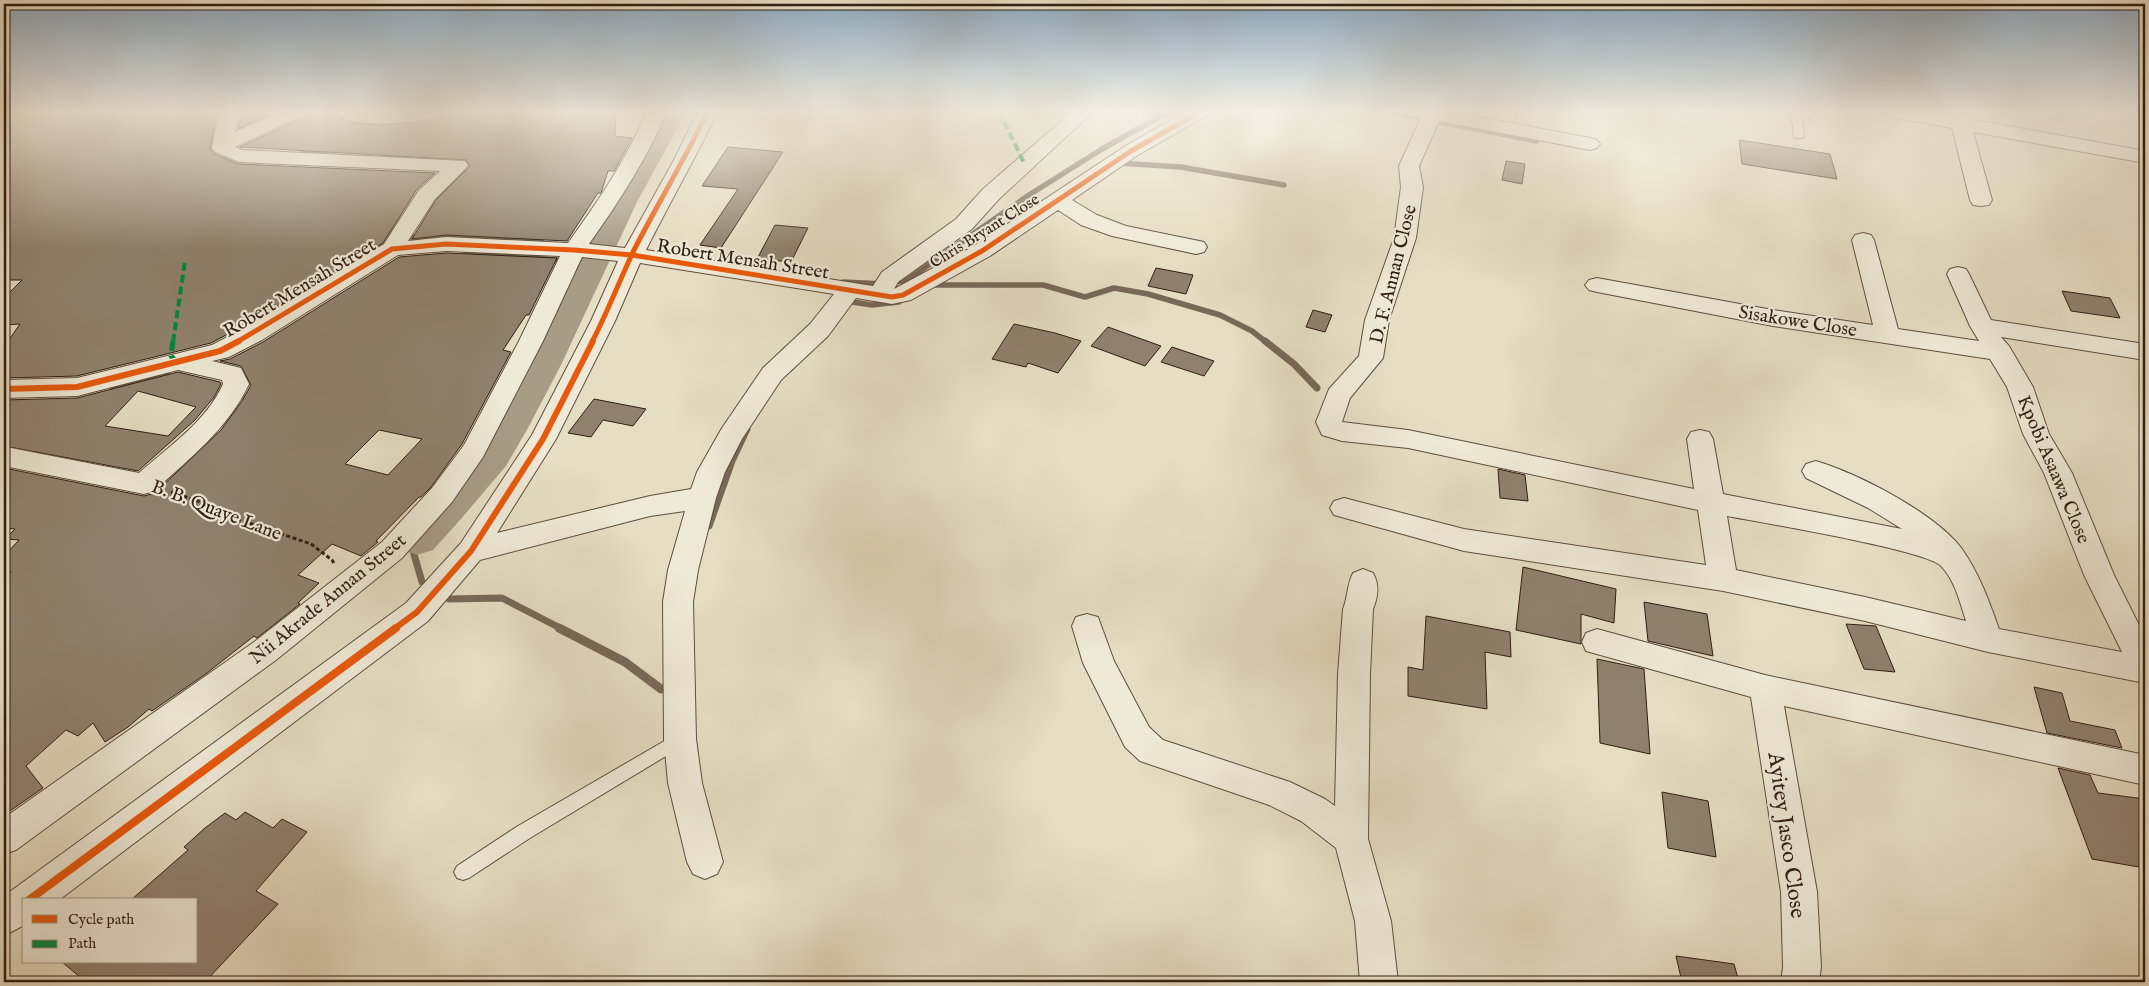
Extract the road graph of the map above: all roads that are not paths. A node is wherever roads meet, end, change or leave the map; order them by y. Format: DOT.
graph roads {
  1 [pos="251,157"];
  2 [pos="634,157"];
  3 [pos="684,157"];
  4 [pos="1033,157"];
  5 [pos="1121,157"];
  6 [pos="1412,157"];
  7 [pos="1970,157"];
  8 [pos="1058,200"];
  9 [pos="1981,200"];
  10 [pos="1863,240"];
  11 [pos="1196,247"];
  12 [pos="392,249"];
  13 [pos="574,250"];
  14 [pos="632,255"];
  15 [pos="1958,274"];
  16 [pos="1597,285"];
  17 [pos="850,290"];
  18 [pos="879,294"];
  19 [pos="1982,326"];
  20 [pos="1887,334"];
  21 [pos="2000,352"];
  22 [pos="2145,352"];
  23 [pos="177,362"];
  24 [pos="4,389"];
  25 [pos="1700,439"];
  26 [pos="6,457"];
  27 [pos="1816,471"];
  28 [pos="702,498"];
  29 [pos="1709,502"];
  30 [pos="1344,508"];
  31 [pos="471,551"];
  32 [pos="1947,555"];
  33 [pos="1723,579"];
  34 [pos="1363,581"];
  35 [pos="1087,626"];
  36 [pos="1988,639"];
  37 [pos="1597,642"];
  38 [pos="2145,669"];
  39 [pos="1766,688"];
  40 [pos="680,739"];
  41 [pos="2145,770"];
  42 [pos="4,838"];
  43 [pos="1351,839"];
  44 [pos="705,862"];
  45 [pos="463,872"];
  46 [pos="32,898"];
  47 [pos="22,904"];
  48 [pos="4,918"];
  49 [pos="1379,982"];
  50 [pos="1800,982"];
  1 -- 12 [label="street"];
  2 -- 13 [label="street, Nii Akrade Annan Street"];
  3 -- 14 [label="street"];
  4 -- 18 [label="street"];
  5 -- 8 [label="street, Chris Bryant Close"];
  6 -- 29 [label="street, D. F. Annan Close"];
  7 -- 9 [label="street"];
  8 -- 11 [label="street"];
  8 -- 18 [label="street, Chris Bryant Close"];
  10 -- 20 [label="street"];
  12 -- 13 [label="street, Robert Mensah Street"];
  12 -- 23 [label="street, Robert Mensah Street"];
  13 -- 14 [label="street, Robert Mensah Street"];
  13 -- 42 [label="street, Nii Akrade Annan Street"];
  14 -- 17 [label="street, Robert Mensah Street"];
  14 -- 31 [label="street"];
  15 -- 19 [label="street, Kpobi Asaawa Close"];
  16 -- 20 [label="street, Sisakowe Close"];
  17 -- 18 [label="street, Chris Bryant Close"];
  17 -- 28 [label="street"];
  19 -- 21 [label="street, Kpobi Asaawa Close"];
  19 -- 22 [label="street"];
  20 -- 21 [label="street, Sisakowe Close"];
  21 -- 38 [label="street, Kpobi Asaawa Close"];
  23 -- 24 [label="street, Robert Mensah Street"];
  23 -- 26 [label="street, B. B. Quaye Lane"];
  25 -- 29 [label="street"];
  27 -- 32 [label="street"];
  28 -- 31 [label="street"];
  28 -- 40 [label="street"];
  29 -- 32 [label="street"];
  29 -- 33 [label="street"];
  30 -- 33 [label="street"];
  31 -- 46 [label="street"];
  32 -- 36 [label="street"];
  33 -- 36 [label="street"];
  34 -- 43 [label="street"];
  35 -- 43 [label="street"];
  36 -- 38 [label="street"];
  37 -- 39 [label="street"];
  39 -- 41 [label="street"];
  39 -- 50 [label="street, Ayitey Jasco Close"];
  40 -- 44 [label="street"];
  40 -- 45 [label="lane"];
  43 -- 49 [label="street"];
  47 -- 48 [label="street"];
}
